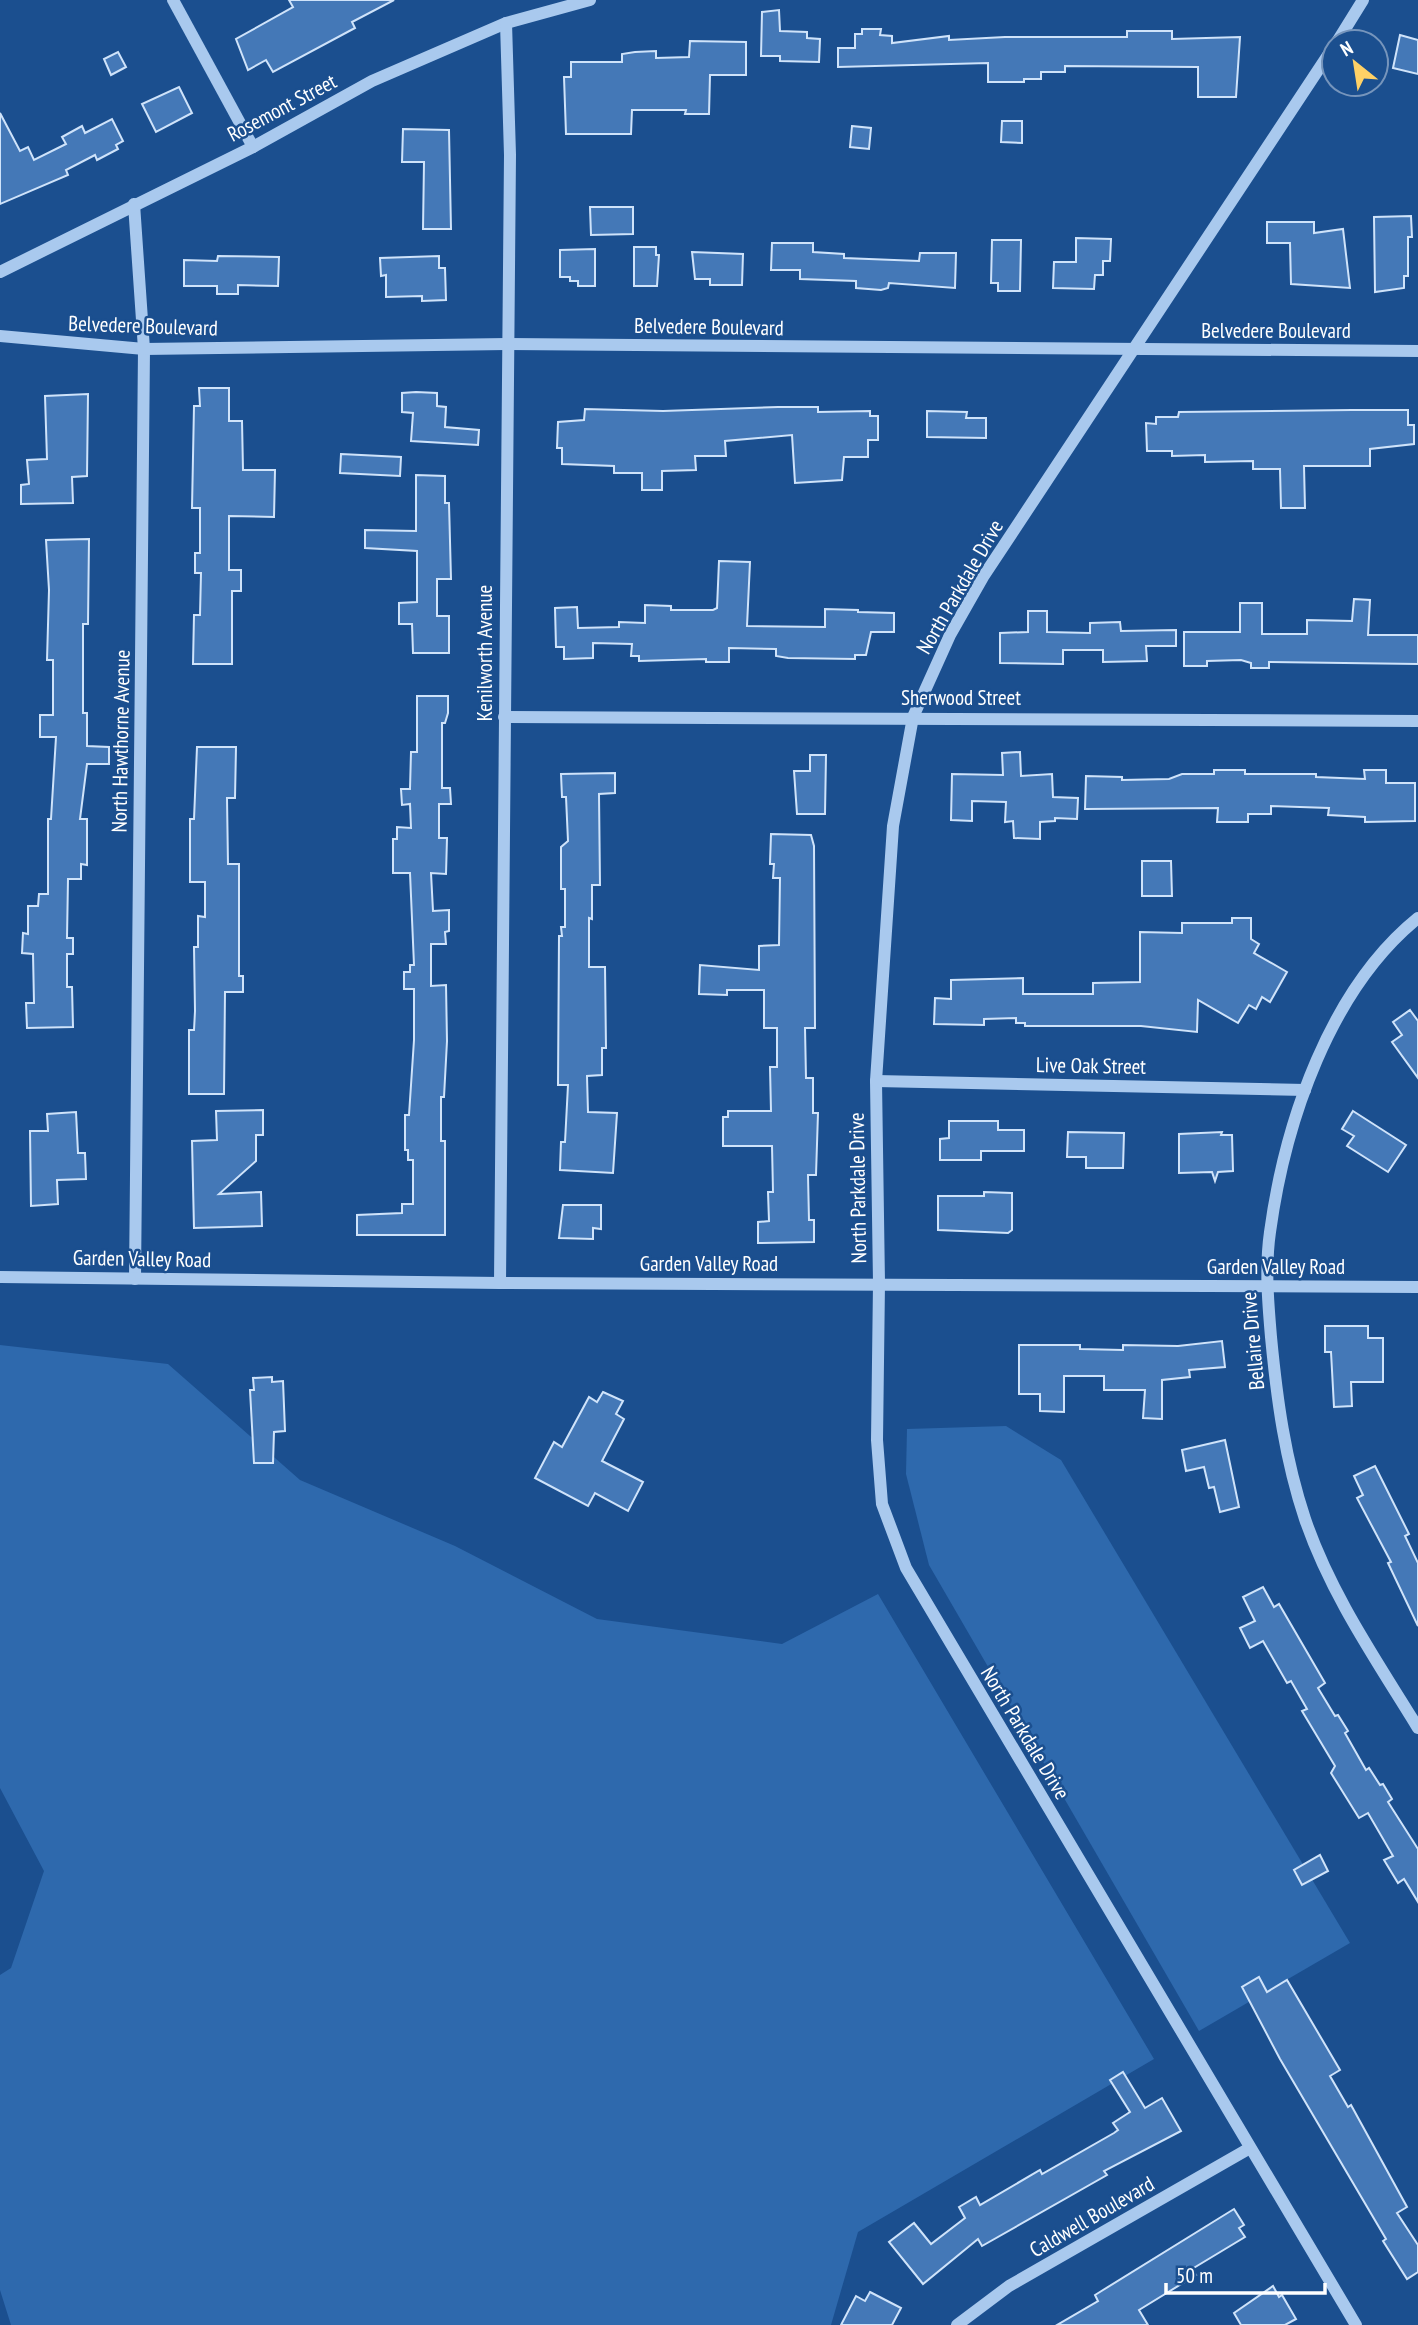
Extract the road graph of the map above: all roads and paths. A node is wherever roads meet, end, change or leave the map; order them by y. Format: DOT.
graph roads {
  1 [pos="173,0"];
  2 [pos="590,0"];
  3 [pos="1363,0"];
  4 [pos="548,4"];
  5 [pos="506,23"];
  6 [pos="1345,28"];
  7 [pos="1320,67"];
  8 [pos="253,147"];
  9 [pos="134,204"];
  10 [pos="0,272"];
  11 [pos="0,337"];
  12 [pos="507,344"];
  13 [pos="144,349"];
  14 [pos="1135,350"];
  15 [pos="1418,351"];
  16 [pos="504,717"];
  17 [pos="913,717"];
  18 [pos="1418,720"];
  19 [pos="1418,918"];
  20 [pos="876,1080"];
  21 [pos="1305,1090"];
  22 [pos="0,1277"];
  23 [pos="135,1279"];
  24 [pos="500,1283"];
  25 [pos="879,1283"];
  26 [pos="1267,1287"];
  27 [pos="1418,1287"];
  28 [pos="1418,1728"];
  29 [pos="1250,2148"];
  30 [pos="957,2325"];
  31 [pos="1356,2325"];
  1 -- 8 [label="street"];
  2 -- 4 [label="street, Rosemont Street"];
  3 -- 6 [label="street, North Parkdale Drive"];
  4 -- 5 [label="street, Rosemont Street"];
  5 -- 8 [label="street, Rosemont Street"];
  5 -- 12 [label="street, Kenilworth Avenue"];
  7 -- 14 [label="street, North Parkdale Drive"];
  8 -- 9 [label="street, Rosemont Street"];
  9 -- 10 [label="street, Rosemont Street"];
  9 -- 13 [label="street, North Hawthorne Avenue"];
  11 -- 13 [label="street, Belvedere Boulevard"];
  12 -- 13 [label="street, Belvedere Boulevard"];
  12 -- 14 [label="street, Belvedere Boulevard"];
  12 -- 16 [label="street, Kenilworth Avenue"];
  13 -- 23 [label="street, North Hawthorne Avenue"];
  14 -- 15 [label="street, Belvedere Boulevard"];
  14 -- 17 [label="street, North Parkdale Drive"];
  16 -- 17 [label="street, Sherwood Street"];
  16 -- 24 [label="street, Kenilworth Avenue"];
  17 -- 18 [label="street, Sherwood Street"];
  17 -- 20 [label="street, North Parkdale Drive"];
  19 -- 21 [label="street, Bellaire Drive"];
  20 -- 21 [label="street, Live Oak Street"];
  20 -- 25 [label="street, North Parkdale Drive"];
  21 -- 26 [label="street, Bellaire Drive"];
  22 -- 23 [label="street, Garden Valley Road"];
  23 -- 24 [label="street, Garden Valley Road"];
  24 -- 25 [label="street, Garden Valley Road"];
  25 -- 26 [label="street, Garden Valley Road"];
  25 -- 29 [label="street, North Parkdale Drive"];
  26 -- 27 [label="street, Garden Valley Road"];
  26 -- 28 [label="street, Bellaire Drive"];
  29 -- 30 [label="street, Caldwell Boulevard"];
  29 -- 31 [label="street, North Parkdale Drive"];
}
